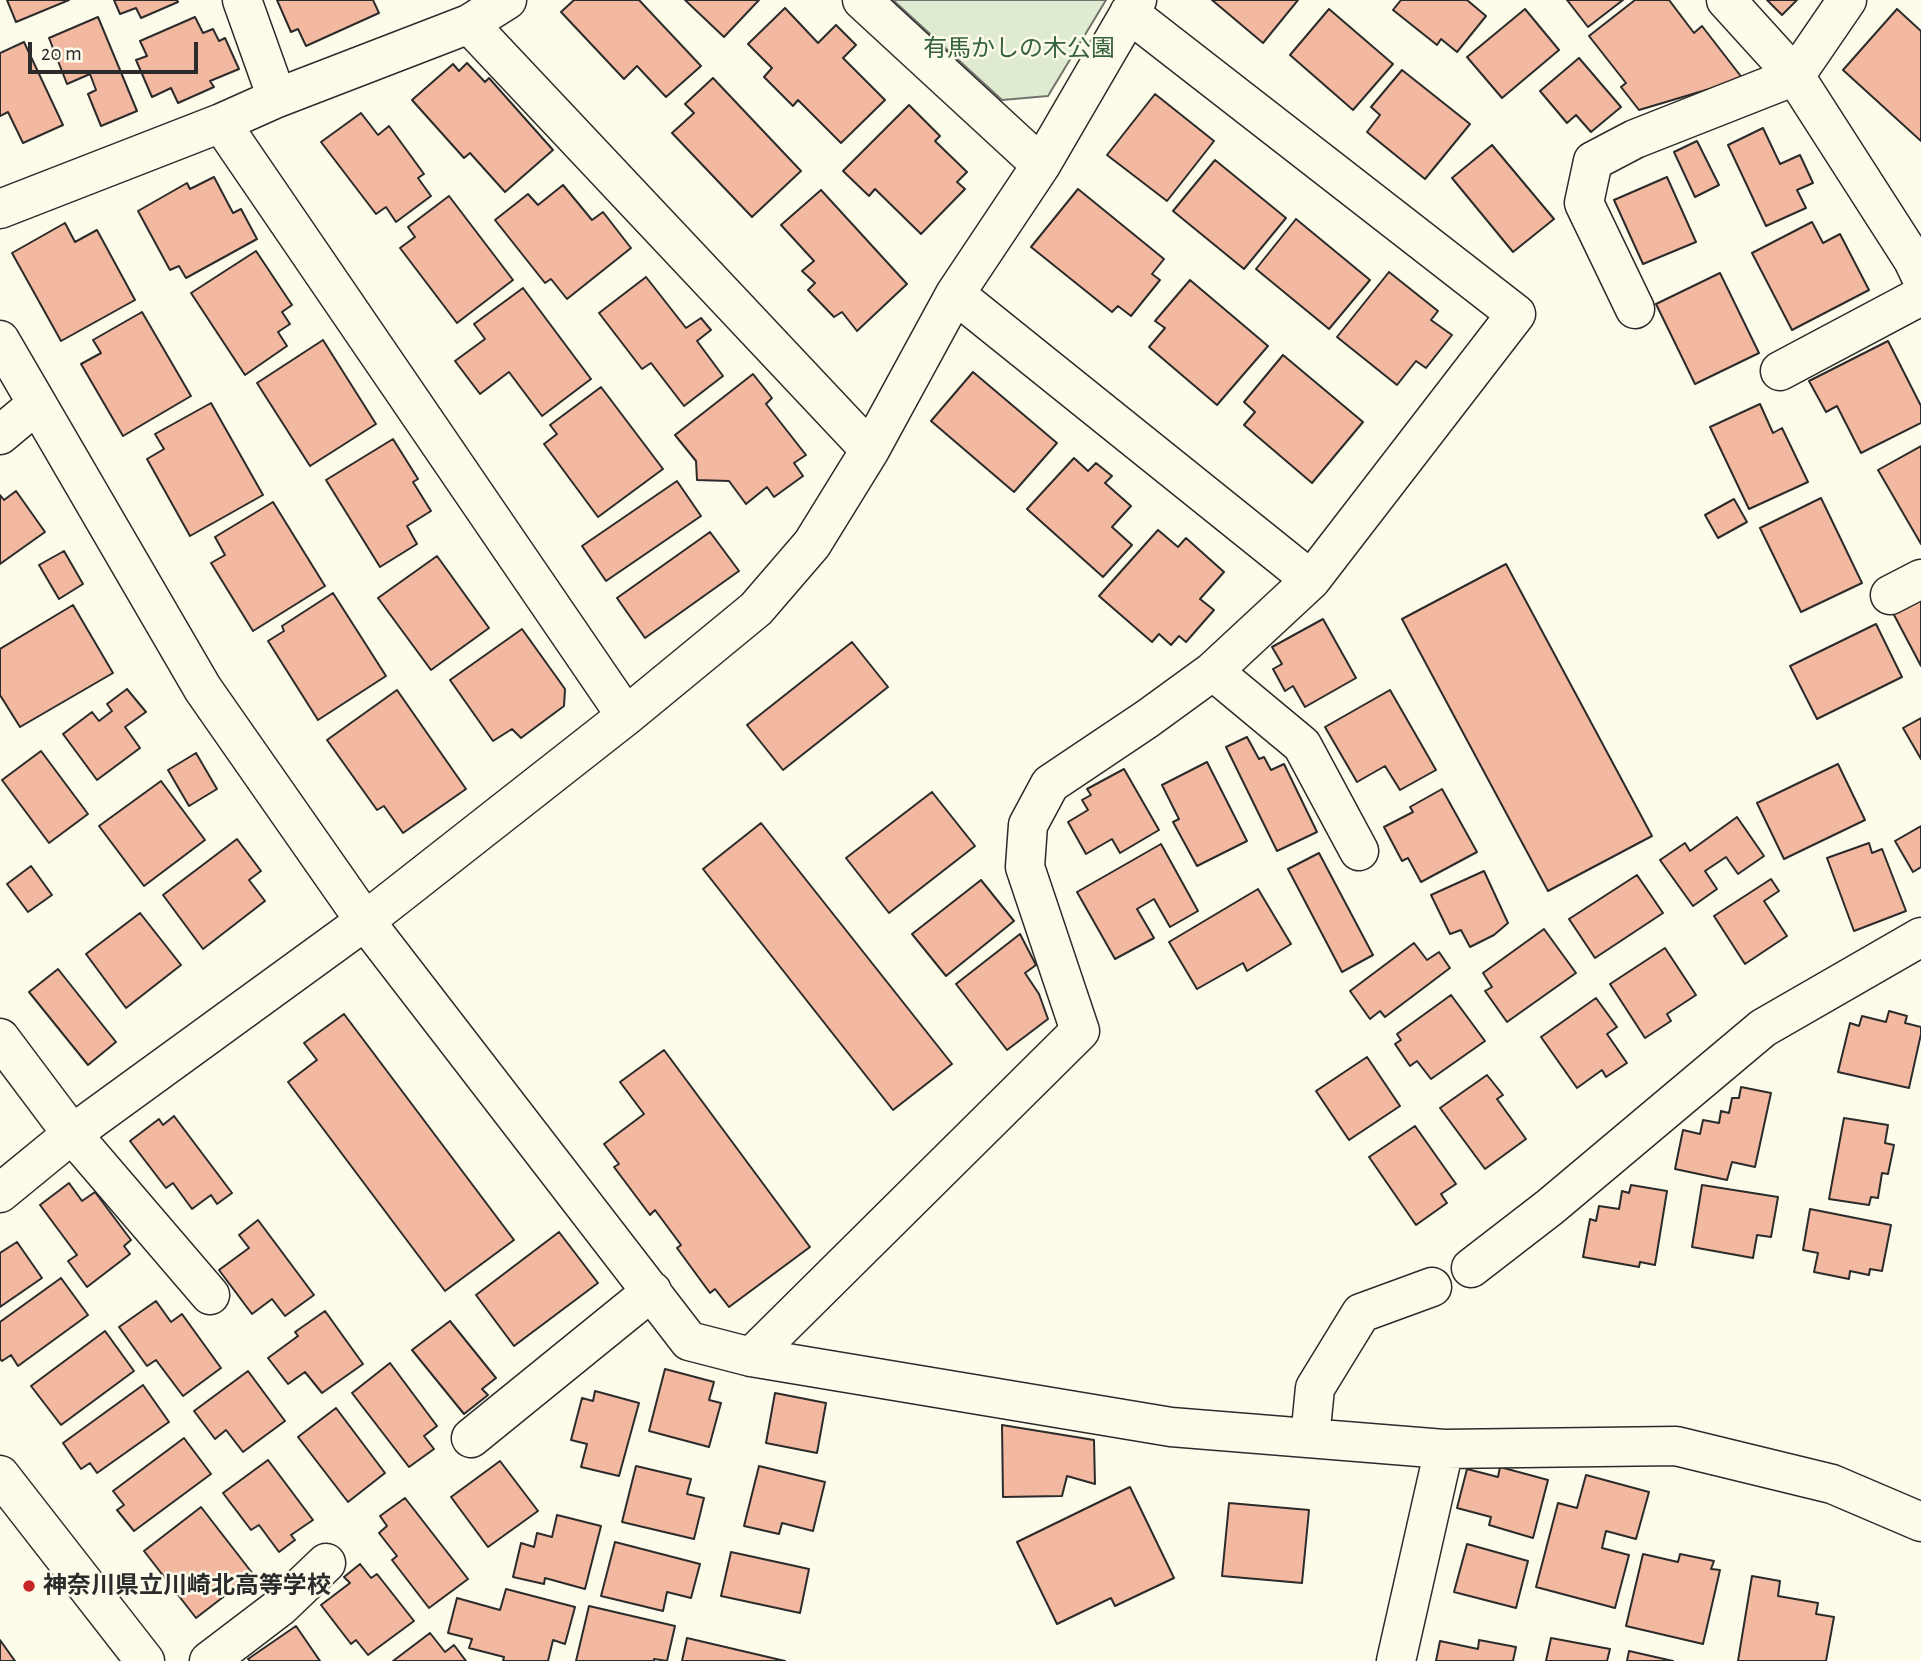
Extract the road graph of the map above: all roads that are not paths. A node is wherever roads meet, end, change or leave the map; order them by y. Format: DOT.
graph roads {
  1 [pos="242,0"];
  2 [pos="507,0"];
  3 [pos="862,0"];
  4 [pos="1726,0"];
  5 [pos="1847,0"];
  6 [pos="1133,6"];
  7 [pos="469,24"];
  8 [pos="1795,76"];
  9 [pos="277,98"];
  10 [pos="221,123"];
  11 [pos="1041,166"];
  12 [pos="0,209"];
  13 [pos="1918,261"];
  14 [pos="955,295"];
  15 [pos="1921,296"];
  16 [pos="1635,309"];
  17 [pos="0,340"];
  18 [pos="1780,370"];
  19 [pos="37,404"];
  20 [pos="0,435"];
  21 [pos="870,450"];
  22 [pos="1311,580"];
  23 [pos="1213,671"];
  24 [pos="626,716"];
  25 [pos="1359,852"];
  26 [pos="365,921"];
  27 [pos="1921,937"];
  28 [pos="0,1038"];
  29 [pos="72,1134"];
  30 [pos="0,1193"];
  31 [pos="1471,1268"];
  32 [pos="1432,1287"];
  33 [pos="652,1291"];
  34 [pos="211,1296"];
  35 [pos="751,1357"];
  36 [pos="471,1438"];
  37 [pos="1310,1438"];
  38 [pos="1444,1449"];
  39 [pos="0,1475"];
  40 [pos="1921,1522"];
  41 [pos="327,1563"];
  42 [pos="145,1661"];
  43 [pos="209,1661"];
  44 [pos="1396,1661"];
  1 -- 9 [label="street"];
  2 -- 7 [label="street"];
  3 -- 11 [label="street"];
  4 -- 8 [label="street"];
  5 -- 8 [label="street"];
  6 -- 11 [label="street"];
  6 -- 22 [label="street"];
  7 -- 9 [label="street"];
  7 -- 21 [label="street"];
  8 -- 13 [label="street"];
  8 -- 16 [label="street"];
  9 -- 10 [label="street"];
  10 -- 12 [label="street"];
  10 -- 24 [label="street"];
  11 -- 14 [label="street"];
  14 -- 21 [label="street"];
  14 -- 22 [label="street"];
  15 -- 18 [label="street"];
  17 -- 19 [label="street"];
  19 -- 20 [label="street"];
  19 -- 26 [label="street"];
  21 -- 24 [label="street"];
  22 -- 23 [label="street"];
  23 -- 25 [label="street"];
  23 -- 35 [label="street"];
  24 -- 26 [label="street"];
  26 -- 29 [label="street"];
  26 -- 33 [label="street"];
  27 -- 31 [label="street"];
  28 -- 29 [label="street"];
  29 -- 30 [label="street"];
  29 -- 34 [label="street"];
  32 -- 37 [label="street"];
  33 -- 35 [label="street"];
  33 -- 36 [label="street"];
  35 -- 37 [label="street"];
  37 -- 38 [label="street"];
  38 -- 40 [label="street"];
  38 -- 44 [label="street"];
  39 -- 42 [label="street"];
  41 -- 43 [label="street"];
}
